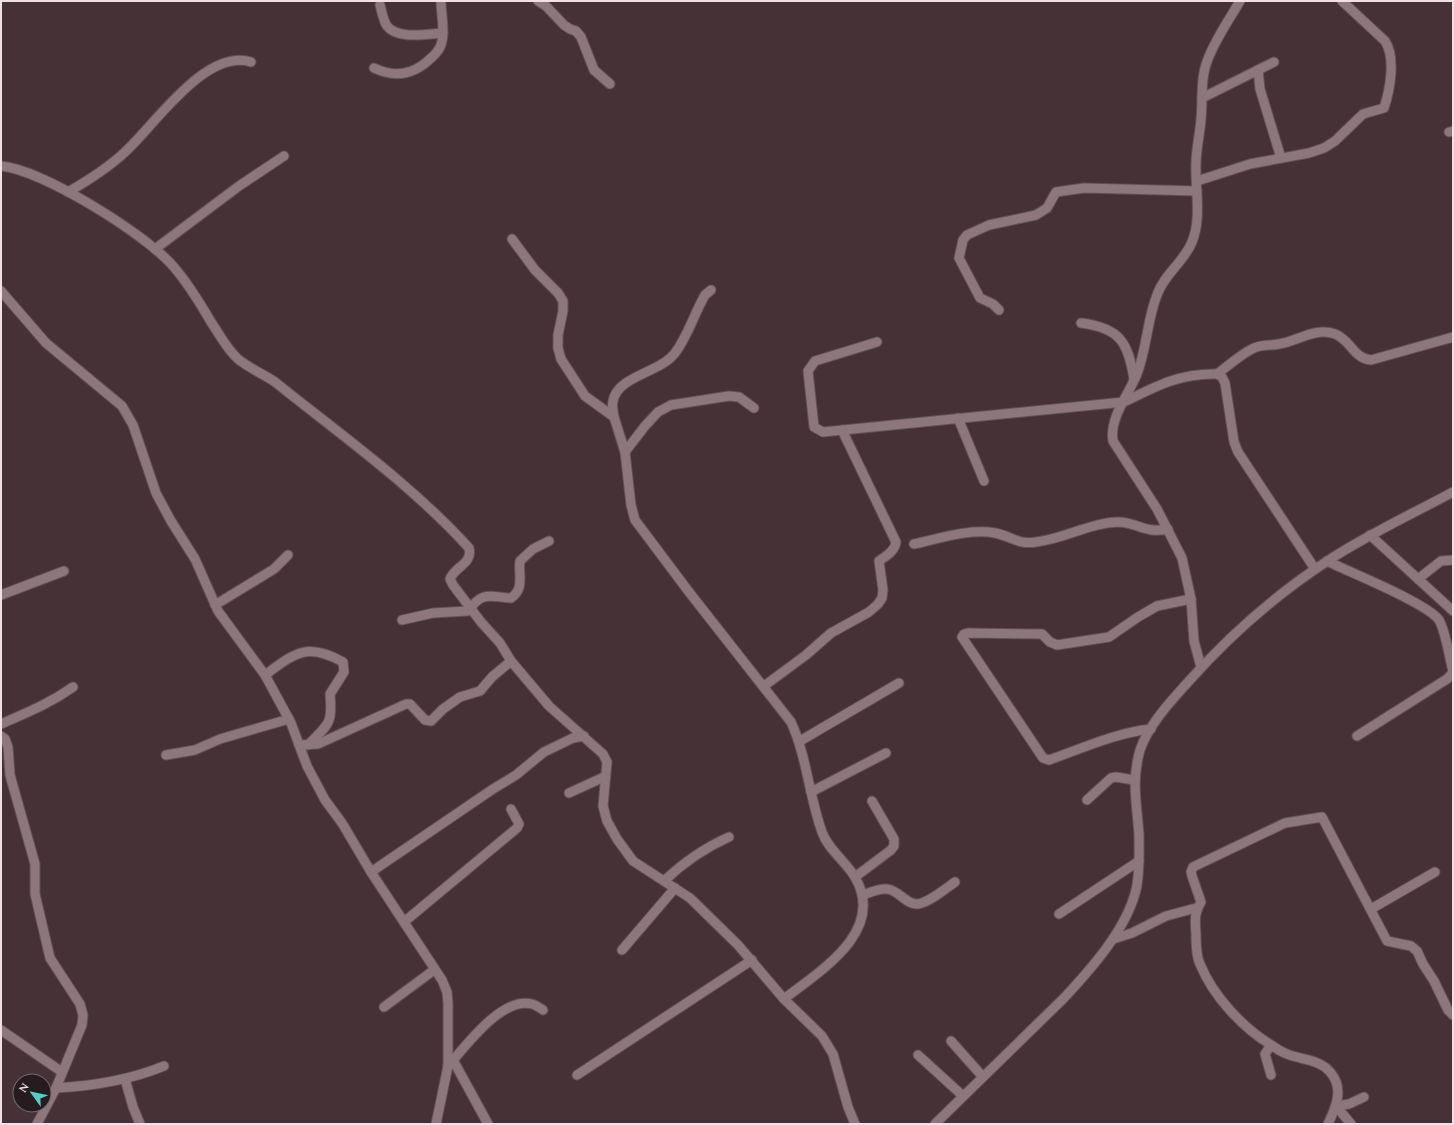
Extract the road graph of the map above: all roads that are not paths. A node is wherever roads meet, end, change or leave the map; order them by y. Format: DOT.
graph roads {
  1 [pos="441,1"];
  2 [pos="538,1"];
  3 [pos="1240,1"];
  4 [pos="1342,1"];
  5 [pos="380,5"];
  6 [pos="443,33"];
  7 [pos="251,62"];
  8 [pos="1274,62"];
  9 [pos="374,68"];
  10 [pos="1258,70"];
  11 [pos="610,84"];
  12 [pos="1202,98"];
  13 [pos="284,156"];
  14 [pos="1281,158"];
  15 [pos="1,166"];
  16 [pos="1197,186"];
  17 [pos="68,192"];
  18 [pos="512,238"];
  19 [pos="155,249"];
  20 [pos="711,290"];
  21 [pos="1,291"];
  22 [pos="998,310"];
  23 [pos="1081,323"];
  24 [pos="1453,337"];
  25 [pos="877,342"];
  26 [pos="1217,374"];
  27 [pos="1134,380"];
  28 [pos="1124,402"];
  29 [pos="754,408"];
  30 [pos="614,417"];
  31 [pos="958,418"];
  32 [pos="842,430"];
  33 [pos="625,452"];
  34 [pos="984,481"];
  35 [pos="1453,492"];
  36 [pos="1168,528"];
  37 [pos="1370,535"];
  38 [pos="549,541"];
  39 [pos="914,544"];
  40 [pos="288,555"];
  41 [pos="1453,560"];
  42 [pos="1327,561"];
  43 [pos="1315,569"];
  44 [pos="64,571"];
  45 [pos="1418,579"];
  46 [pos="1,595"];
  47 [pos="1191,598"];
  48 [pos="215,605"];
  49 [pos="470,608"];
  50 [pos="1453,611"];
  51 [pos="402,620"];
  52 [pos="511,661"];
  53 [pos="1201,667"];
  54 [pos="265,675"];
  55 [pos="899,683"];
  56 [pos="764,686"];
  57 [pos="73,687"];
  58 [pos="289,719"];
  59 [pos="1,724"];
  60 [pos="1151,729"];
  61 [pos="1,736"];
  62 [pos="584,736"];
  63 [pos="1357,736"];
  64 [pos="800,741"];
  65 [pos="303,745"];
  66 [pos="886,753"];
  67 [pos="166,755"];
  68 [pos="604,777"];
  69 [pos="1134,780"];
  70 [pos="811,792"];
  71 [pos="569,793"];
  72 [pos="1087,800"];
  73 [pos="872,801"];
  74 [pos="511,809"];
  75 [pos="729,837"];
  76 [pos="1139,861"];
  77 [pos="371,872"];
  78 [pos="1435,872"];
  79 [pos="855,878"];
  80 [pos="664,881"];
  81 [pos="955,882"];
  82 [pos="675,888"];
  83 [pos="863,895"];
  84 [pos="1196,908"];
  85 [pos="1371,909"];
  86 [pos="1059,914"];
  87 [pos="404,922"];
  88 [pos="1113,938"];
  89 [pos="622,950"];
  90 [pos="752,960"];
  91 [pos="434,970"];
  92 [pos="784,999"];
  93 [pos="384,1007"];
  94 [pos="543,1010"];
  95 [pos="1453,1015"];
  96 [pos="1,1030"];
  97 [pos="950,1040"];
  98 [pos="1271,1045"];
  99 [pos="918,1055"];
  100 [pos="451,1063"];
  101 [pos="164,1066"];
  102 [pos="62,1072"];
  103 [pos="577,1075"];
  104 [pos="1271,1075"];
  105 [pos="983,1077"];
  106 [pos="125,1079"];
  107 [pos="56,1088"];
  108 [pos="963,1096"];
  109 [pos="1364,1097"];
  110 [pos="1336,1106"];
  111 [pos="37,1124"];
  112 [pos="140,1124"];
  113 [pos="436,1124"];
  114 [pos="488,1124"];
  115 [pos="855,1124"];
  116 [pos="935,1124"];
  117 [pos="1328,1124"];
  118 [pos="1351,1124"];
  1 -- 6 [label="street"];
  2 -- 11 [label="street"];
  3 -- 12 [label="street"];
  4 -- 14 [label="street"];
  5 -- 6 [label="street"];
  6 -- 9 [label="street"];
  7 -- 17 [label="street"];
  8 -- 10 [label="street"];
  10 -- 12 [label="street"];
  10 -- 14 [label="street"];
  12 -- 16 [label="street"];
  13 -- 19 [label="street"];
  14 -- 16 [label="street"];
  15 -- 17 [label="street"];
  16 -- 22 [label="street"];
  16 -- 27 [label="street"];
  17 -- 19 [label="street"];
  18 -- 30 [label="street"];
  19 -- 49 [label="street"];
  20 -- 30 [label="street"];
  21 -- 48 [label="street"];
  23 -- 27 [label="street"];
  24 -- 26 [label="street"];
  25 -- 32 [label="street"];
  26 -- 28 [label="street"];
  26 -- 43 [label="street"];
  27 -- 28 [label="street"];
  28 -- 31 [label="street"];
  28 -- 36 [label="street"];
  29 -- 33 [label="street"];
  30 -- 33 [label="street"];
  31 -- 32 [label="street"];
  31 -- 34 [label="street"];
  32 -- 56 [label="street"];
  33 -- 56 [label="street"];
  35 -- 37 [label="street"];
  36 -- 39 [label="street"];
  36 -- 47 [label="street"];
  37 -- 42 [label="street"];
  37 -- 45 [label="street"];
  38 -- 49 [label="street"];
  40 -- 48 [label="street"];
  41 -- 45 [label="street"];
  42 -- 43 [label="street"];
  42 -- 63 [label="street"];
  43 -- 53 [label="street"];
  44 -- 46 [label="street"];
  45 -- 50 [label="street"];
  47 -- 53 [label="street"];
  47 -- 60 [label="street"];
  48 -- 54 [label="street"];
  49 -- 51 [label="street"];
  49 -- 52 [label="street"];
  52 -- 62 [label="street"];
  52 -- 65 [label="street"];
  53 -- 60 [label="street"];
  54 -- 58 [label="street"];
  54 -- 65 [label="street"];
  55 -- 64 [label="street"];
  56 -- 64 [label="street"];
  57 -- 59 [label="street"];
  58 -- 65 [label="street"];
  58 -- 67 [label="street"];
  60 -- 69 [label="street"];
  61 -- 102 [label="street"];
  62 -- 68 [label="street"];
  62 -- 77 [label="street"];
  64 -- 70 [label="street"];
  65 -- 77 [label="street"];
  66 -- 70 [label="street"];
  68 -- 71 [label="street"];
  68 -- 80 [label="street"];
  69 -- 72 [label="street"];
  69 -- 76 [label="street"];
  70 -- 79 [label="street"];
  73 -- 79 [label="street"];
  74 -- 87 [label="street"];
  75 -- 80 [label="street"];
  76 -- 86 [label="street"];
  76 -- 88 [label="street"];
  77 -- 87 [label="street"];
  78 -- 85 [label="street"];
  79 -- 83 [label="street"];
  80 -- 82 [label="street"];
  81 -- 83 [label="street"];
  82 -- 89 [label="street"];
  82 -- 90 [label="street"];
  83 -- 92 [label="street"];
  84 -- 85 [label="street"];
  84 -- 88 [label="street"];
  84 -- 98 [label="street"];
  85 -- 95 [label="street"];
  87 -- 91 [label="street"];
  88 -- 105 [label="street"];
  90 -- 92 [label="street"];
  90 -- 103 [label="street"];
  91 -- 93 [label="street"];
  91 -- 100 [label="street"];
  92 -- 115 [label="street"];
  94 -- 100 [label="street"];
  96 -- 102 [label="street"];
  97 -- 105 [label="street"];
  98 -- 104 [label="street"];
  98 -- 110 [label="street"];
  99 -- 108 [label="street"];
  100 -- 113 [label="street"];
  100 -- 114 [label="street"];
  101 -- 106 [label="street"];
  102 -- 107 [label="street"];
  105 -- 108 [label="street"];
  106 -- 107 [label="street"];
  106 -- 112 [label="street"];
  107 -- 111 [label="street"];
  108 -- 116 [label="street"];
  109 -- 110 [label="street"];
  110 -- 117 [label="street"];
  110 -- 118 [label="street"];
}
